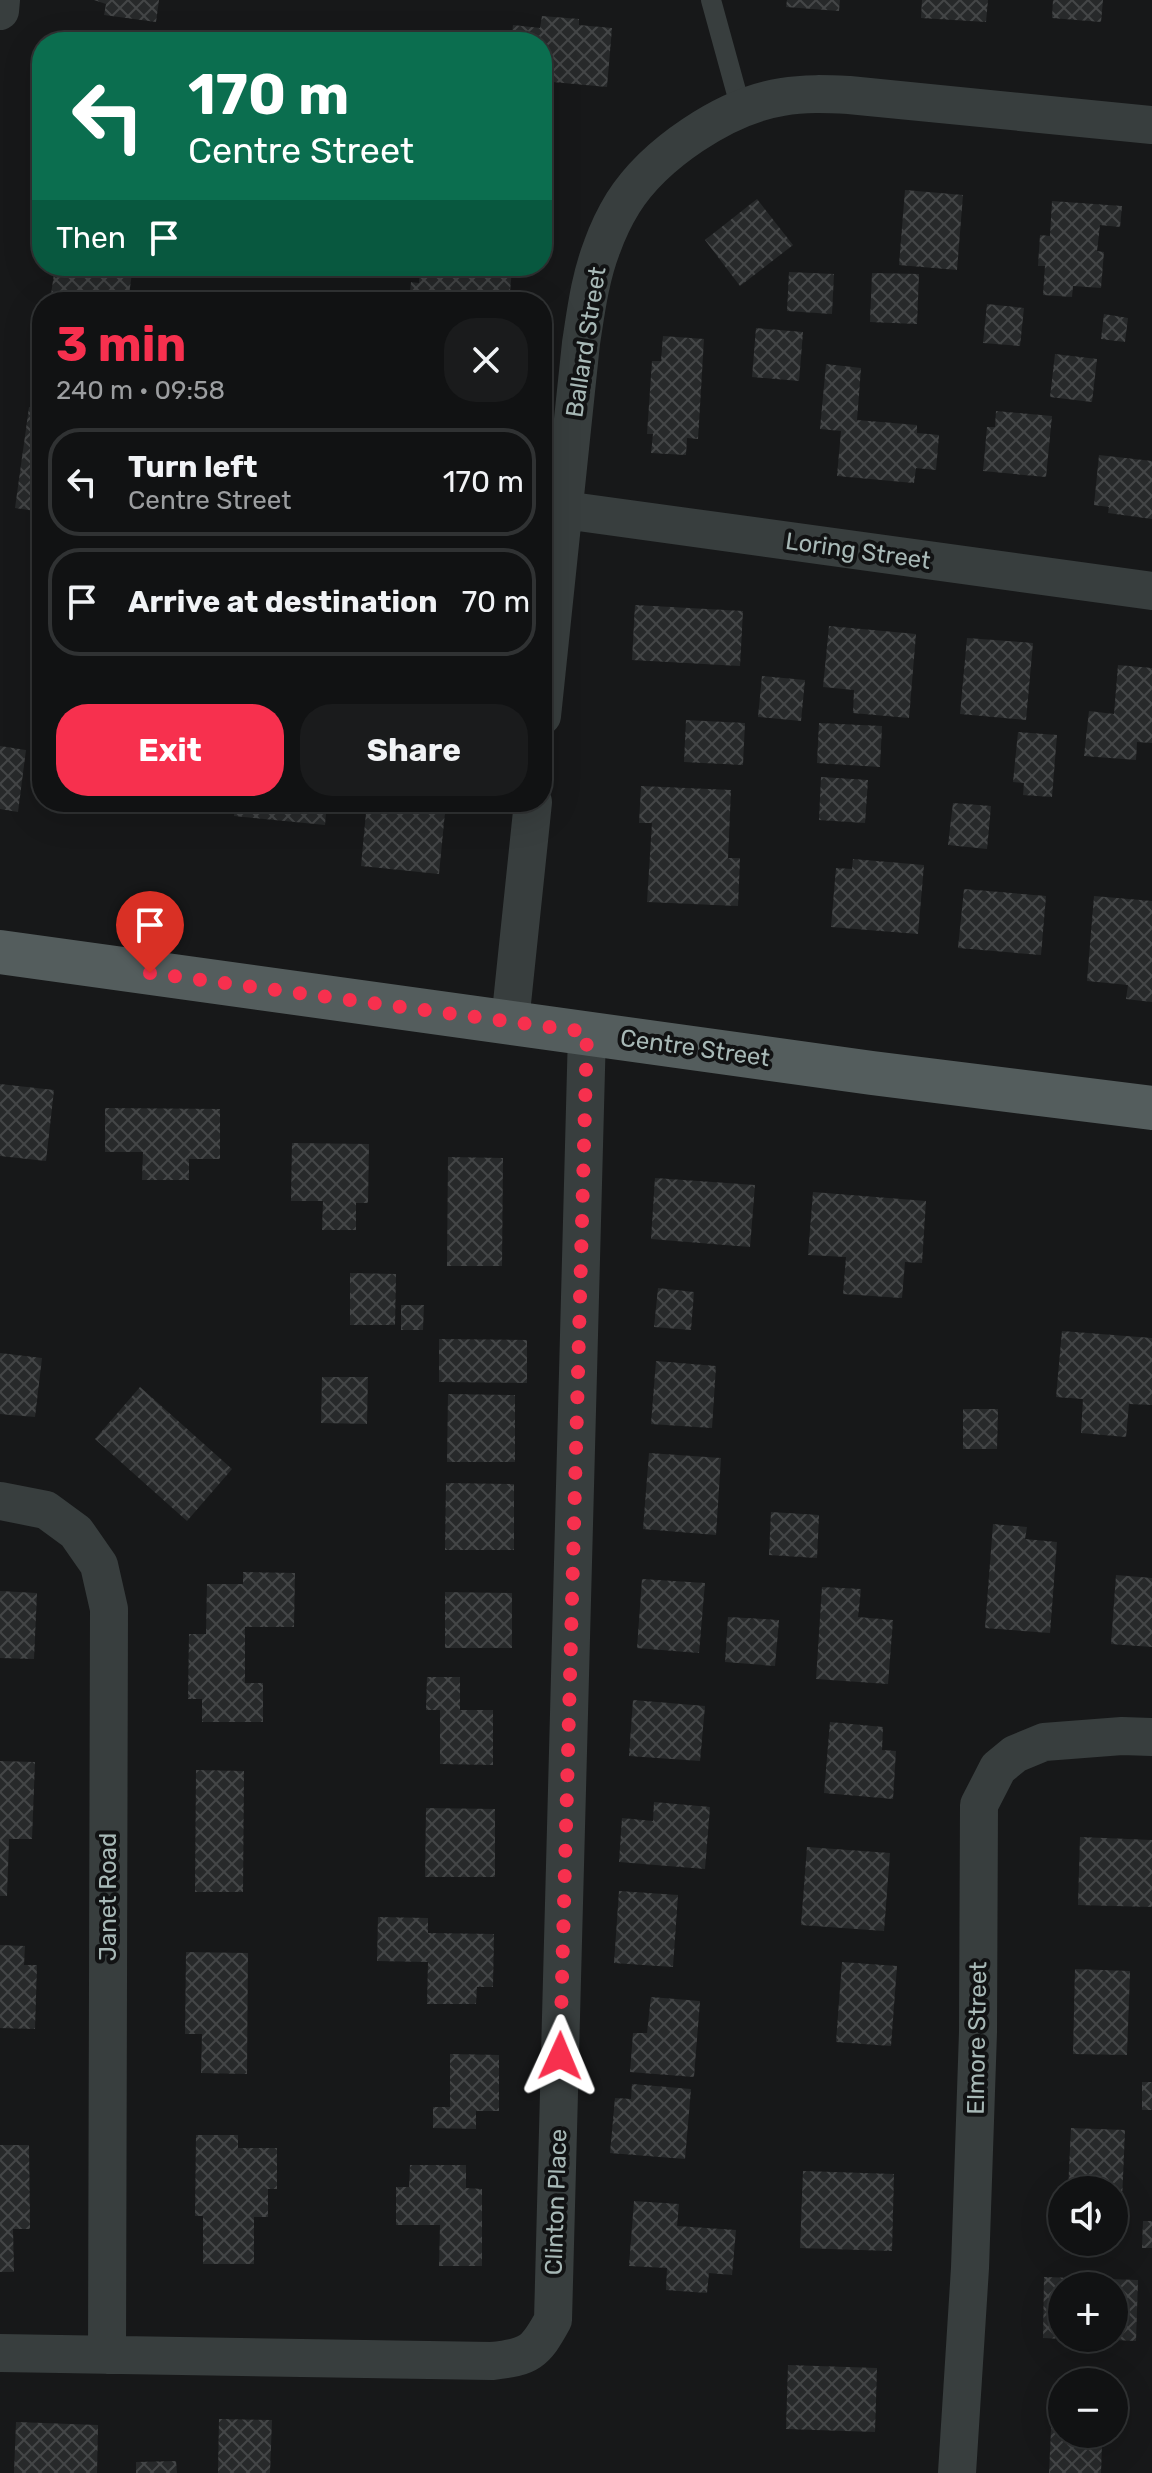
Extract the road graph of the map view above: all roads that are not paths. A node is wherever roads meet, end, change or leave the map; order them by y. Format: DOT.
graph roads {
  1 [pos="1,0"];
  2 [pos="711,0"];
  3 [pos="0,11"];
  4 [pos="741,109"];
  5 [pos="1152,125"];
  6 [pos="564,510"];
  7 [pos="1152,591"];
  8 [pos="552,622"];
  9 [pos="532,812"];
  10 [pos="0,952"];
  11 [pos="510,1022"];
  12 [pos="587,1032"];
  13 [pos="1152,1108"];
  14 [pos="0,1501"];
  15 [pos="1152,1737"];
  16 [pos="0,2353"];
  17 [pos="107,2355"];
  18 [pos="957,2473"];
  1 -- 3 [label="street"];
  2 -- 4 [label="lane"];
  4 -- 5 [label="street, Ballard Street"];
  4 -- 6 [label="street, Ballard Street"];
  6 -- 7 [label="street, Loring Street"];
  6 -- 8 [label="street, Ballard Street"];
  9 -- 11 [label="street"];
  10 -- 11 [label="main road, Centre Street"];
  11 -- 12 [label="main road, Centre Street"];
  12 -- 13 [label="main road, Centre Street"];
  12 -- 17 [label="street, Clinton Place"];
  14 -- 17 [label="street, Janet Road"];
  15 -- 18 [label="street, Elmore Street"];
  16 -- 17 [label="street, Clinton Place"];
}
